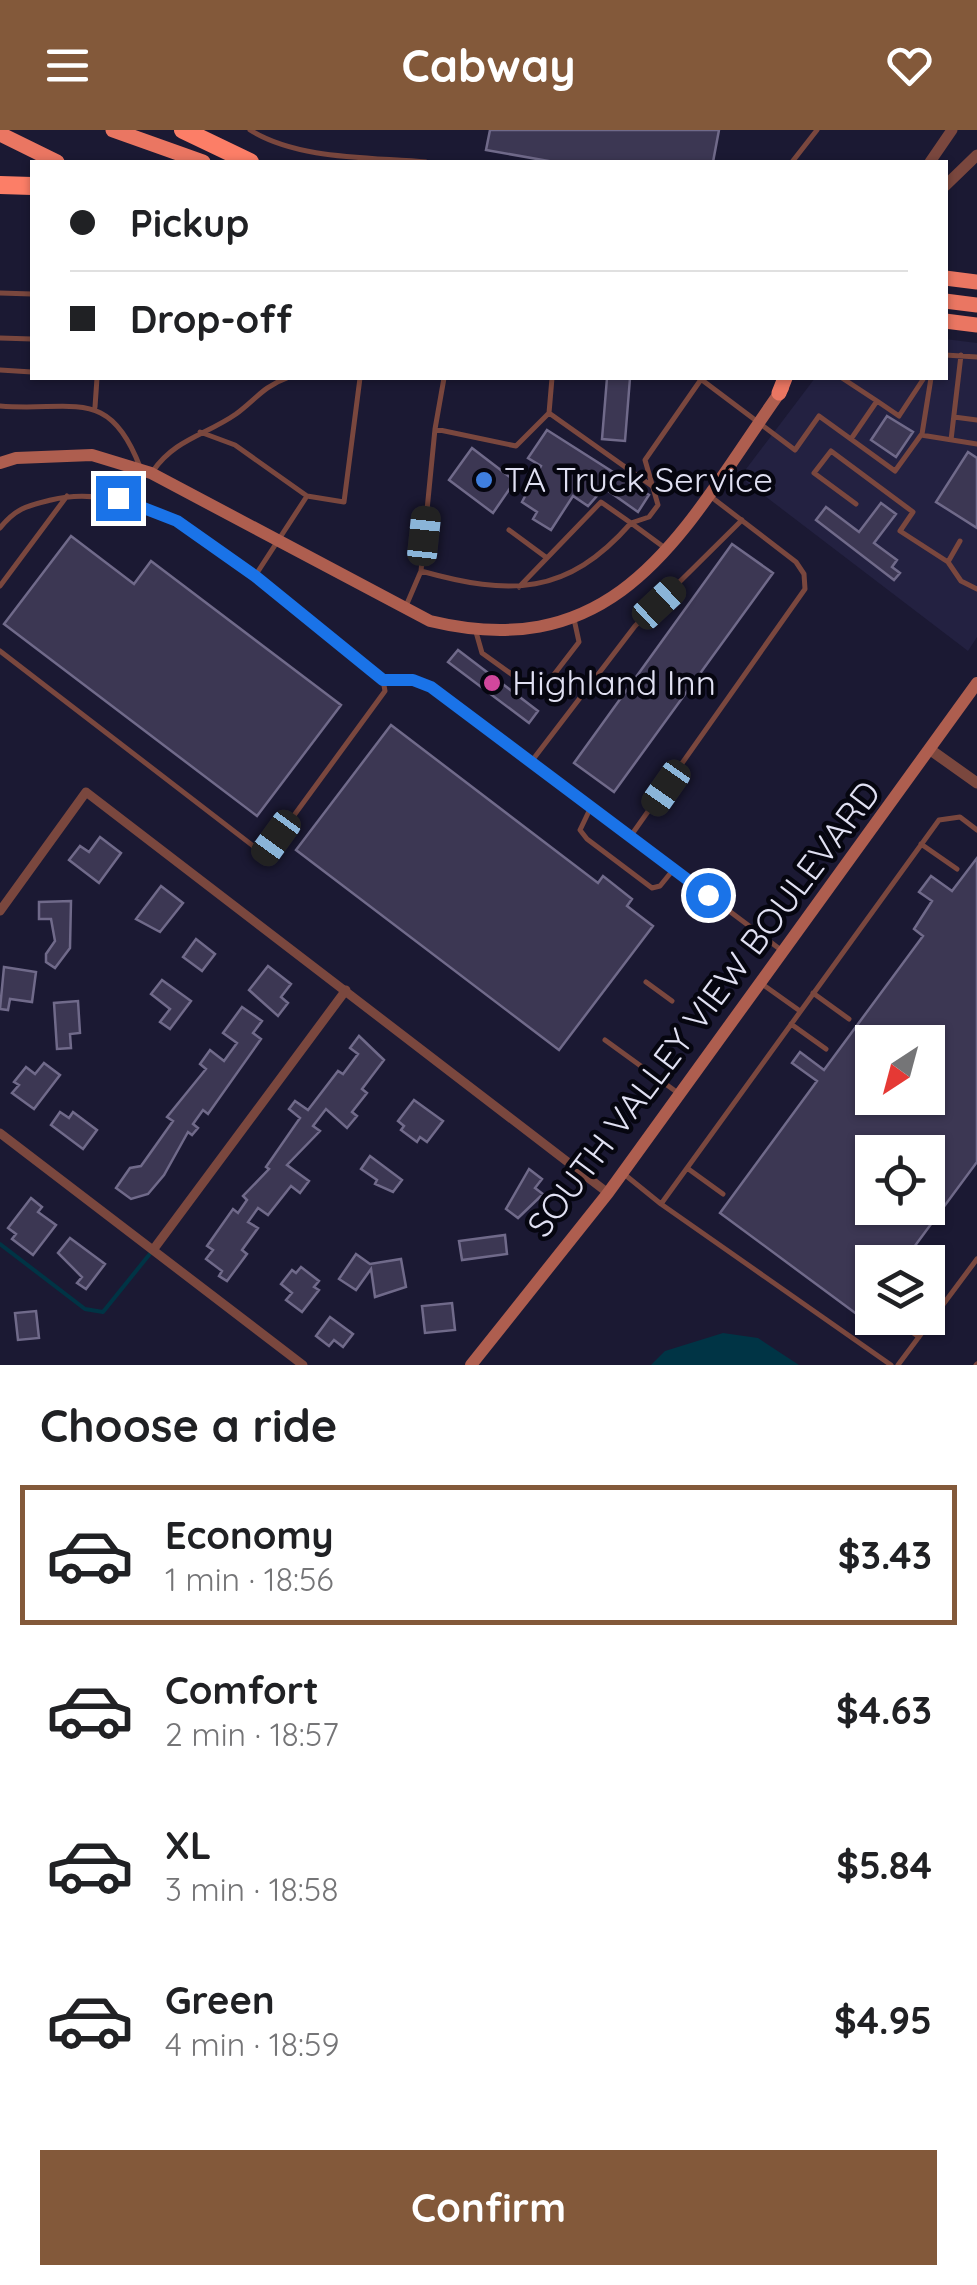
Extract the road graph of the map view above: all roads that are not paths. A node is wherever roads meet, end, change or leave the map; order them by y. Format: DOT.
graph roads {
  1 [pos="113,130"];
  2 [pos="182,130"];
  3 [pos="250,130"];
  4 [pos="816,130"];
  5 [pos="952,130"];
  6 [pos="0,134"];
  7 [pos="977,155"];
  8 [pos="53,160"];
  9 [pos="197,160"];
  10 [pos="246,160"];
  11 [pos="404,160"];
  12 [pos="794,160"];
  13 [pos="931,160"];
  14 [pos="948,183"];
  15 [pos="0,185"];
  16 [pos="30,186"];
  17 [pos="948,278"];
  18 [pos="977,282"];
  19 [pos="0,293"];
  20 [pos="30,294"];
  21 [pos="948,301"];
  22 [pos="977,305"];
  23 [pos="948,322"];
  24 [pos="977,325"];
  25 [pos="0,338"];
  26 [pos="30,339"];
  27 [pos="948,355"];
  28 [pos="961,356"];
  29 [pos="977,357"];
  30 [pos="0,370"];
  31 [pos="30,372"];
  32 [pos="98,380"];
  33 [pos="282,380"];
  34 [pos="360,380"];
  35 [pos="444,380"];
  36 [pos="552,380"];
  37 [pos="701,380"];
  38 [pos="703,380"];
  39 [pos="845,380"];
  40 [pos="926,380"];
  41 [pos="928,380"];
  42 [pos="785,383"];
  43 [pos="877,402"];
  44 [pos="0,406"];
  45 [pos="95,408"];
  46 [pos="548,413"];
  47 [pos="954,417"];
  48 [pos="977,420"];
  49 [pos="759,422"];
  50 [pos="435,429"];
  51 [pos="200,432"];
  52 [pos="922,435"];
  53 [pos="851,439"];
  54 [pos="951,440"];
  55 [pos="977,444"];
  56 [pos="0,463"];
  57 [pos="146,471"];
  58 [pos="655,488"];
  59 [pos="708,494"];
  60 [pos="68,496"];
  61 [pos="307,496"];
  62 [pos="856,504"];
  63 [pos="742,520"];
  64 [pos="632,523"];
  65 [pos="0,528"];
  66 [pos="509,530"];
  67 [pos="280,540"];
  68 [pos="960,541"];
  69 [pos="667,550"];
  70 [pos="546,558"];
  71 [pos="948,562"];
  72 [pos="421,571"];
  73 [pos="255,576"];
  74 [pos="0,586"];
  75 [pos="519,586"];
  76 [pos="977,589"];
  77 [pos="405,608"];
  78 [pos="573,617"];
  79 [pos="476,632"];
  80 [pos="0,652"];
  81 [pos="383,680"];
  82 [pos="977,683"];
  83 [pos="932,750"];
  84 [pos="531,762"];
  85 [pos="977,783"];
  86 [pos="591,807"];
  87 [pos="977,830"];
  88 [pos="630,837"];
  89 [pos="921,844"];
  90 [pos="674,869"];
  91 [pos="956,870"];
  92 [pos="0,911"];
  93 [pos="785,952"];
  94 [pos="646,982"];
  95 [pos="762,984"];
  96 [pos="346,990"];
  97 [pos="814,993"];
  98 [pos="672,1002"];
  99 [pos="800,1011"];
  100 [pos="849,1019"];
  101 [pos="791,1024"];
  102 [pos="605,1040"];
  103 [pos="826,1050"];
  104 [pos="680,1095"];
  105 [pos="0,1134"];
  106 [pos="686,1168"];
  107 [pos="623,1174"];
  108 [pos="608,1193"];
  109 [pos="724,1194"];
  110 [pos="660,1204"];
  111 [pos="153,1250"];
  112 [pos="977,1259"];
  113 [pos="916,1335"];
  114 [pos="919,1337"];
  115 [pos="303,1365"];
  116 [pos="471,1365"];
  117 [pos="895,1365"];
  1 -- 9 [label="highway"];
  2 -- 10 [label="highway"];
  3 -- 11 [label="lane"];
  4 -- 12 [label="lane"];
  5 -- 13 [label="street"];
  6 -- 8 [label="highway"];
  7 -- 14 [label="street"];
  15 -- 16 [label="highway"];
  17 -- 18 [label="highway"];
  19 -- 20 [label="lane"];
  21 -- 22 [label="highway"];
  23 -- 24 [label="highway"];
  25 -- 26 [label="lane"];
  27 -- 28 [label="lane"];
  28 -- 29 [label="lane"];
  28 -- 47 [label="lane"];
  30 -- 31 [label="lane"];
  32 -- 45 [label="lane"];
  33 -- 51 [label="lane"];
  34 -- 61 [label="lane"];
  35 -- 50 [label="lane"];
  36 -- 46 [label="lane"];
  37 -- 58 [label="lane"];
  38 -- 49 [label="lane"];
  39 -- 43 [label="lane"];
  40 -- 43 [label="lane"];
  41 -- 52 [label="lane"];
  42 -- 49 [label="main road"];
  43 -- 53 [label="lane"];
  44 -- 45 [label="lane"];
  45 -- 57 [label="lane"];
  46 -- 50 [label="lane"];
  46 -- 58 [label="lane"];
  47 -- 48 [label="lane"];
  47 -- 54 [label="lane"];
  49 -- 53 [label="lane"];
  49 -- 59 [label="main road"];
  50 -- 72 [label="lane"];
  51 -- 57 [label="lane"];
  51 -- 61 [label="lane"];
  52 -- 53 [label="lane"];
  52 -- 54 [label="lane"];
  54 -- 55 [label="lane"];
  56 -- 57 [label="main road"];
  57 -- 67 [label="main road"];
  58 -- 64 [label="lane"];
  59 -- 63 [label="lane"];
  59 -- 69 [label="main road"];
  60 -- 65 [label="lane"];
  60 -- 73 [label="lane"];
  60 -- 74 [label="lane"];
  61 -- 67 [label="lane"];
  62 -- 71 [label="lane"];
  63 -- 84 [label="lane"];
  63 -- 88 [label="lane"];
  64 -- 69 [label="lane"];
  64 -- 70 [label="lane"];
  64 -- 75 [label="lane"];
  66 -- 70 [label="lane"];
  67 -- 73 [label="lane"];
  67 -- 77 [label="main road"];
  68 -- 71 [label="lane"];
  69 -- 78 [label="main road"];
  70 -- 75 [label="lane"];
  71 -- 76 [label="lane"];
  72 -- 75 [label="lane"];
  72 -- 77 [label="lane"];
  73 -- 81 [label="lane"];
  77 -- 79 [label="main road"];
  78 -- 79 [label="main road"];
  78 -- 79 [label="lane"];
  80 -- 81 [label="lane"];
  81 -- 84 [label="lane"];
  82 -- 83 [label="main road, SOUTH VALLEY VIEW BOULEVARD"];
  83 -- 85 [label="street"];
  83 -- 93 [label="main road, SOUTH VALLEY VIEW BOULEVARD"];
  84 -- 86 [label="lane"];
  86 -- 88 [label="lane"];
  86 -- 90 [label="lane"];
  87 -- 89 [label="lane"];
  88 -- 90 [label="lane"];
  89 -- 91 [label="lane"];
  89 -- 97 [label="lane"];
  90 -- 93 [label="lane"];
  92 -- 96 [label="street"];
  93 -- 95 [label="main road, SOUTH VALLEY VIEW BOULEVARD"];
  94 -- 98 [label="lane"];
  95 -- 99 [label="lane"];
  95 -- 104 [label="main road, SOUTH VALLEY VIEW BOULEVARD"];
  96 -- 108 [label="street"];
  96 -- 111 [label="street"];
  97 -- 99 [label="lane"];
  97 -- 100 [label="lane"];
  99 -- 101 [label="lane"];
  101 -- 103 [label="lane"];
  101 -- 106 [label="lane"];
  102 -- 104 [label="lane"];
  104 -- 107 [label="main road, SOUTH VALLEY VIEW BOULEVARD"];
  105 -- 111 [label="street"];
  106 -- 109 [label="lane"];
  106 -- 110 [label="lane"];
  107 -- 108 [label="main road, SOUTH VALLEY VIEW BOULEVARD"];
  107 -- 110 [label="lane"];
  108 -- 116 [label="main road, SOUTH VALLEY VIEW BOULEVARD"];
  110 -- 117 [label="lane"];
  111 -- 115 [label="street"];
  112 -- 114 [label="lane"];
  113 -- 114 [label="lane"];
  114 -- 117 [label="lane"];
}
